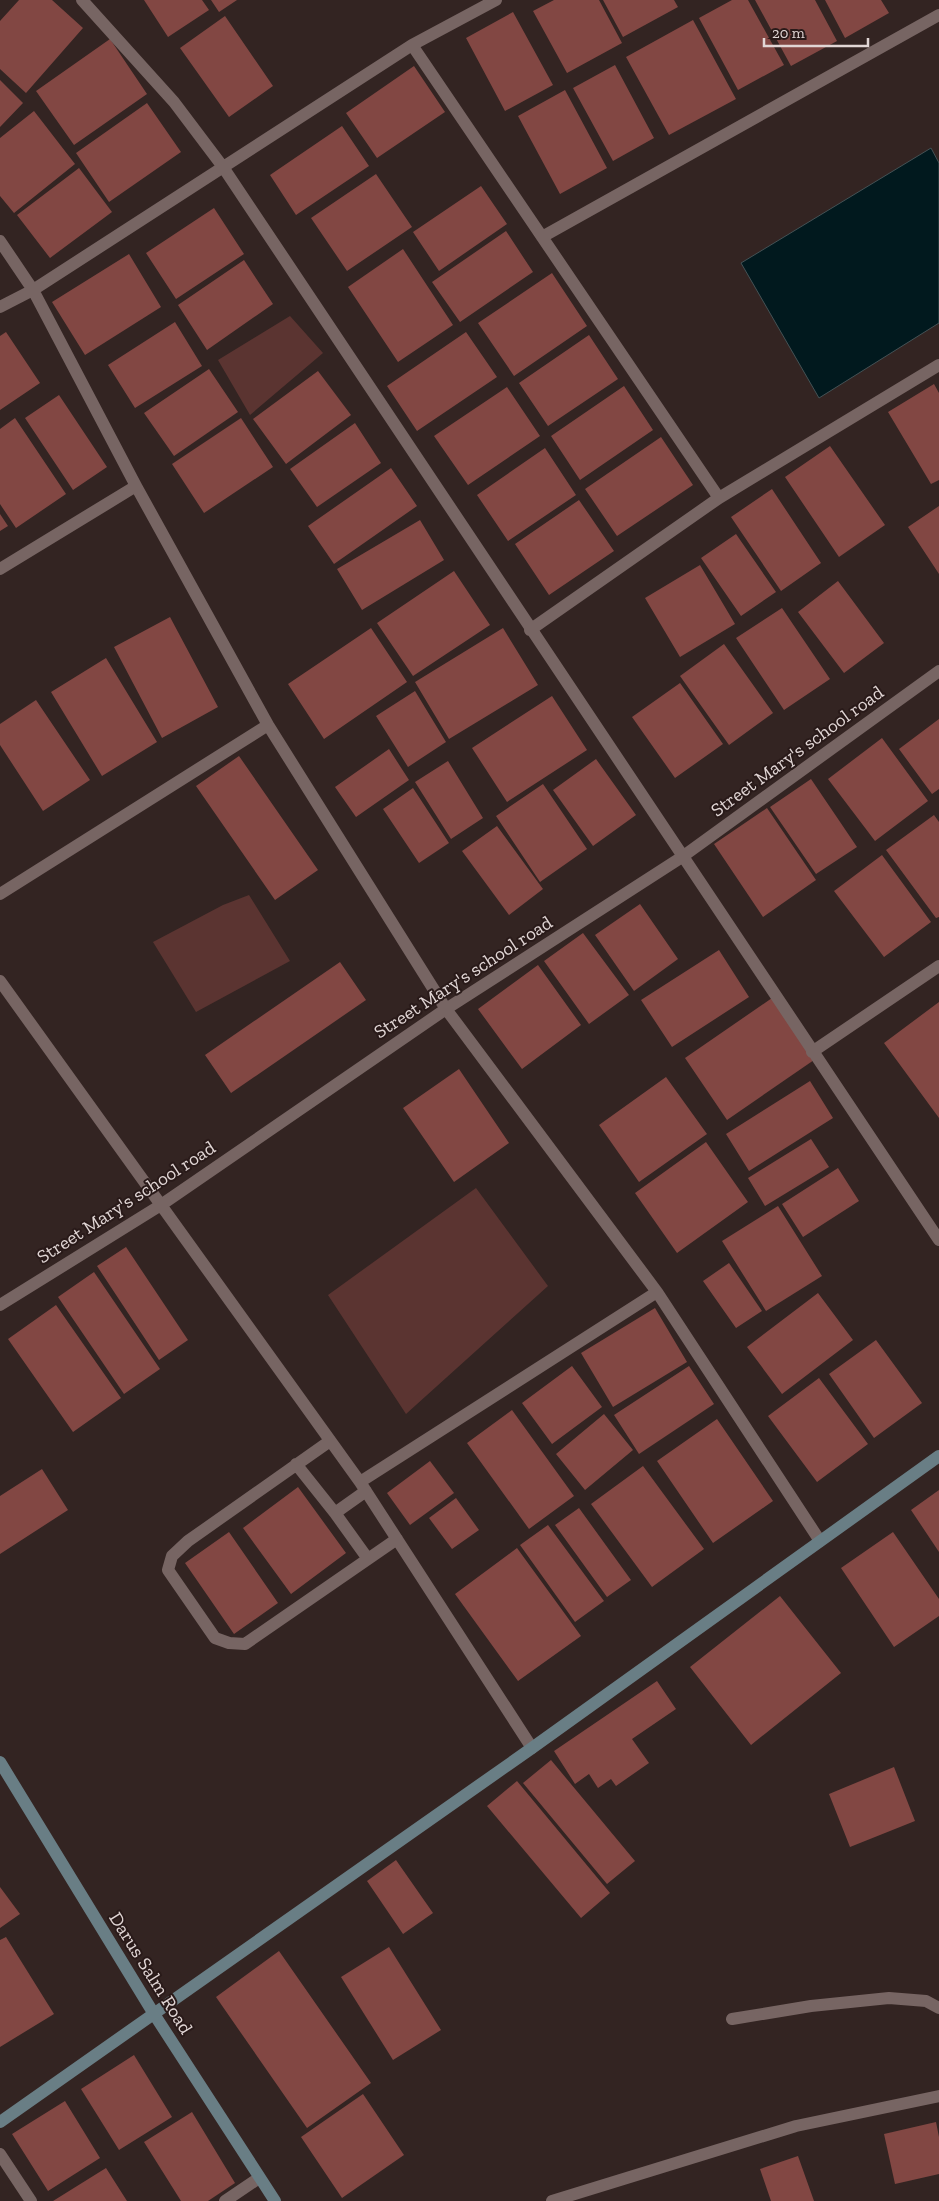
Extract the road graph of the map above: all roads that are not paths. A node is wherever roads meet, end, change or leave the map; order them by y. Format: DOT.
graph roads {
  1 [pos="82,0"];
  2 [pos="496,0"];
  3 [pos="939,15"];
  4 [pos="412,45"];
  5 [pos="223,167"];
  6 [pos="542,238"];
  7 [pos="0,241"];
  8 [pos="34,290"];
  9 [pos="0,307"];
  10 [pos="939,365"];
  11 [pos="136,486"];
  12 [pos="719,498"];
  13 [pos="0,569"];
  14 [pos="530,630"];
  15 [pos="939,671"];
  16 [pos="268,726"];
  17 [pos="682,858"];
  18 [pos="0,894"];
  19 [pos="939,966"];
  20 [pos="0,981"];
  21 [pos="446,1008"];
  22 [pos="812,1052"];
  23 [pos="161,1205"];
  24 [pos="939,1240"];
  25 [pos="657,1292"];
  26 [pos="0,1305"];
  27 [pos="330,1441"];
  28 [pos="939,1456"];
  29 [pos="296,1464"];
  30 [pos="363,1486"];
  31 [pos="335,1513"];
  32 [pos="397,1539"];
  33 [pos="820,1541"];
  34 [pos="368,1559"];
  35 [pos="532,1748"];
  36 [pos="0,1762"];
  37 [pos="939,2008"];
  38 [pos="154,2014"];
  39 [pos="732,2019"];
  40 [pos="939,2096"];
  41 [pos="0,2122"];
  42 [pos="0,2154"];
  43 [pos="259,2178"];
  44 [pos="31,2201"];
  45 [pos="224,2201"];
  46 [pos="275,2201"];
  47 [pos="552,2201"];
  1 -- 5 [label="street"];
  2 -- 4 [label="street"];
  3 -- 6 [label="street"];
  4 -- 5 [label="street"];
  4 -- 6 [label="street"];
  5 -- 8 [label="street"];
  5 -- 14 [label="street"];
  6 -- 12 [label="street"];
  7 -- 8 [label="street"];
  8 -- 9 [label="street"];
  8 -- 11 [label="street"];
  10 -- 12 [label="street"];
  11 -- 13 [label="street"];
  11 -- 16 [label="street"];
  12 -- 14 [label="street"];
  14 -- 17 [label="street"];
  15 -- 17 [label="street, Street Mary's school road"];
  16 -- 18 [label="street"];
  16 -- 21 [label="street"];
  17 -- 21 [label="street, Street Mary's school road"];
  17 -- 22 [label="street"];
  19 -- 22 [label="street"];
  20 -- 23 [label="street"];
  21 -- 23 [label="street, Street Mary's school road"];
  21 -- 25 [label="street"];
  22 -- 24 [label="street"];
  23 -- 26 [label="street, Street Mary's school road"];
  23 -- 27 [label="street"];
  25 -- 30 [label="street"];
  25 -- 33 [label="street"];
  27 -- 29 [label="street"];
  27 -- 30 [label="street"];
  28 -- 33 [label="main road"];
  29 -- 31 [label="street"];
  29 -- 34 [label="street"];
  30 -- 31 [label="street"];
  30 -- 32 [label="street"];
  31 -- 34 [label="street"];
  32 -- 34 [label="street"];
  32 -- 35 [label="street"];
  33 -- 35 [label="main road"];
  35 -- 38 [label="main road"];
  36 -- 38 [label="main road, Darus Salm Road"];
  37 -- 39 [label="street"];
  38 -- 41 [label="main road"];
  38 -- 43 [label="main road, Darus Salm Road"];
  40 -- 47 [label="street"];
  42 -- 44 [label="street"];
  43 -- 45 [label="street"];
  43 -- 46 [label="main road, Darus Salm Road"];
}
